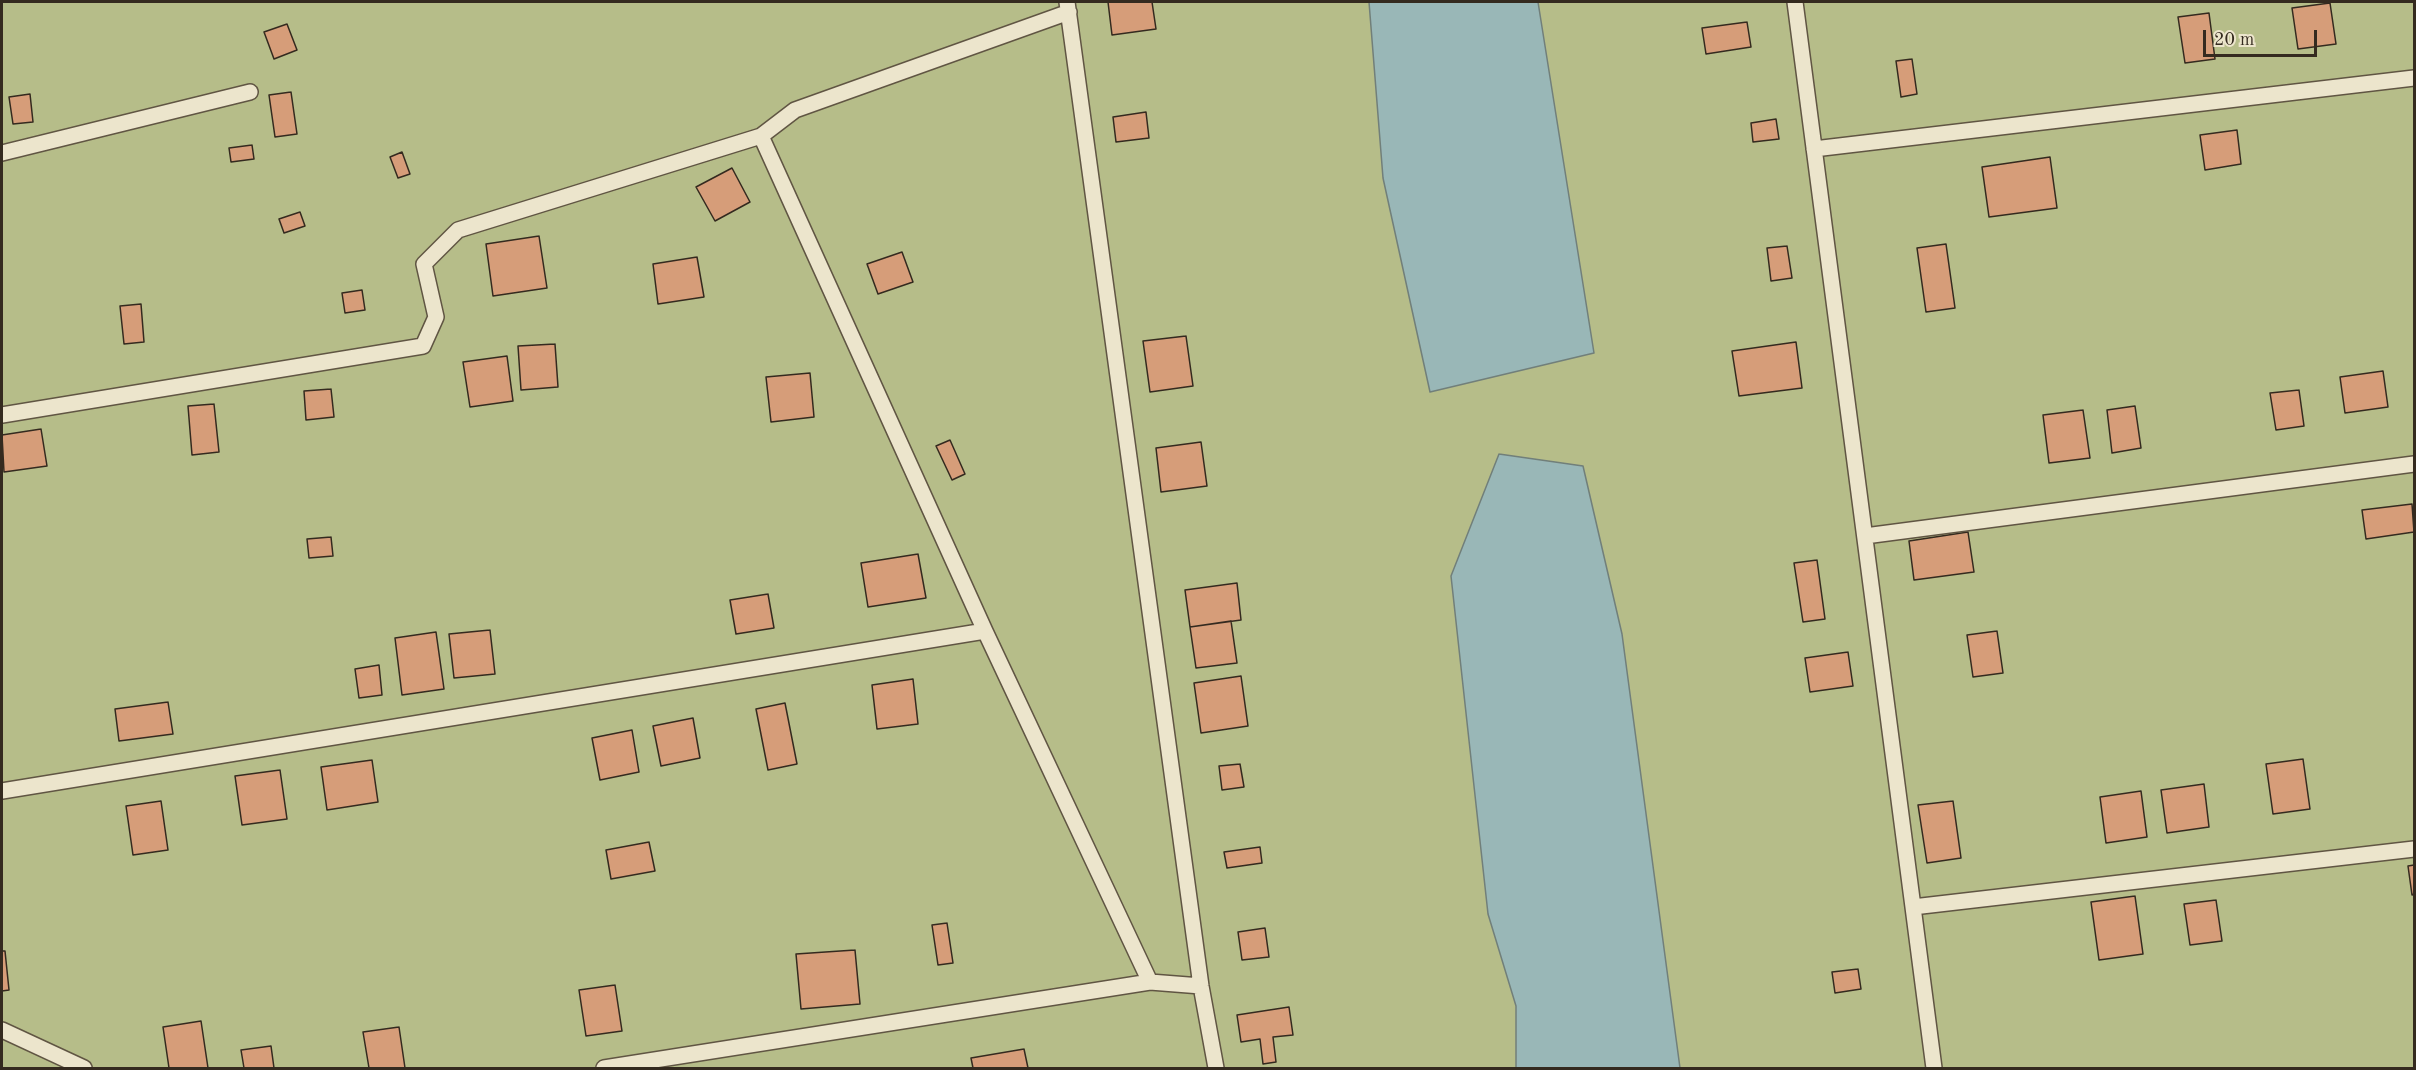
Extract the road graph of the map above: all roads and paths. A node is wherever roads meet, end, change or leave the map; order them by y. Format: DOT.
graph roads {
  1 [pos="1795,2"];
  2 [pos="1068,7"];
  3 [pos="2415,78"];
  4 [pos="250,92"];
  5 [pos="761,136"];
  6 [pos="1814,149"];
  7 [pos="2,153"];
  8 [pos="2,415"];
  9 [pos="2415,464"];
  10 [pos="1864,536"];
  11 [pos="985,631"];
  12 [pos="2,791"];
  13 [pos="2415,849"];
  14 [pos="1913,907"];
  15 [pos="1150,982"];
  16 [pos="1201,986"];
  17 [pos="2,1030"];
  18 [pos="84,1068"];
  19 [pos="604,1068"];
  20 [pos="1216,1068"];
  21 [pos="1934,1068"];
  1 -- 6 [label="lane"];
  2 -- 5 [label="lane"];
  2 -- 16 [label="lane"];
  3 -- 6 [label="lane"];
  4 -- 7 [label="lane"];
  5 -- 8 [label="lane"];
  5 -- 11 [label="lane"];
  6 -- 10 [label="lane"];
  9 -- 10 [label="lane"];
  10 -- 14 [label="lane"];
  11 -- 12 [label="lane"];
  11 -- 15 [label="lane"];
  13 -- 14 [label="lane"];
  14 -- 21 [label="lane"];
  15 -- 16 [label="lane"];
  15 -- 19 [label="lane"];
  16 -- 20 [label="lane"];
  17 -- 18 [label="lane"];
}
